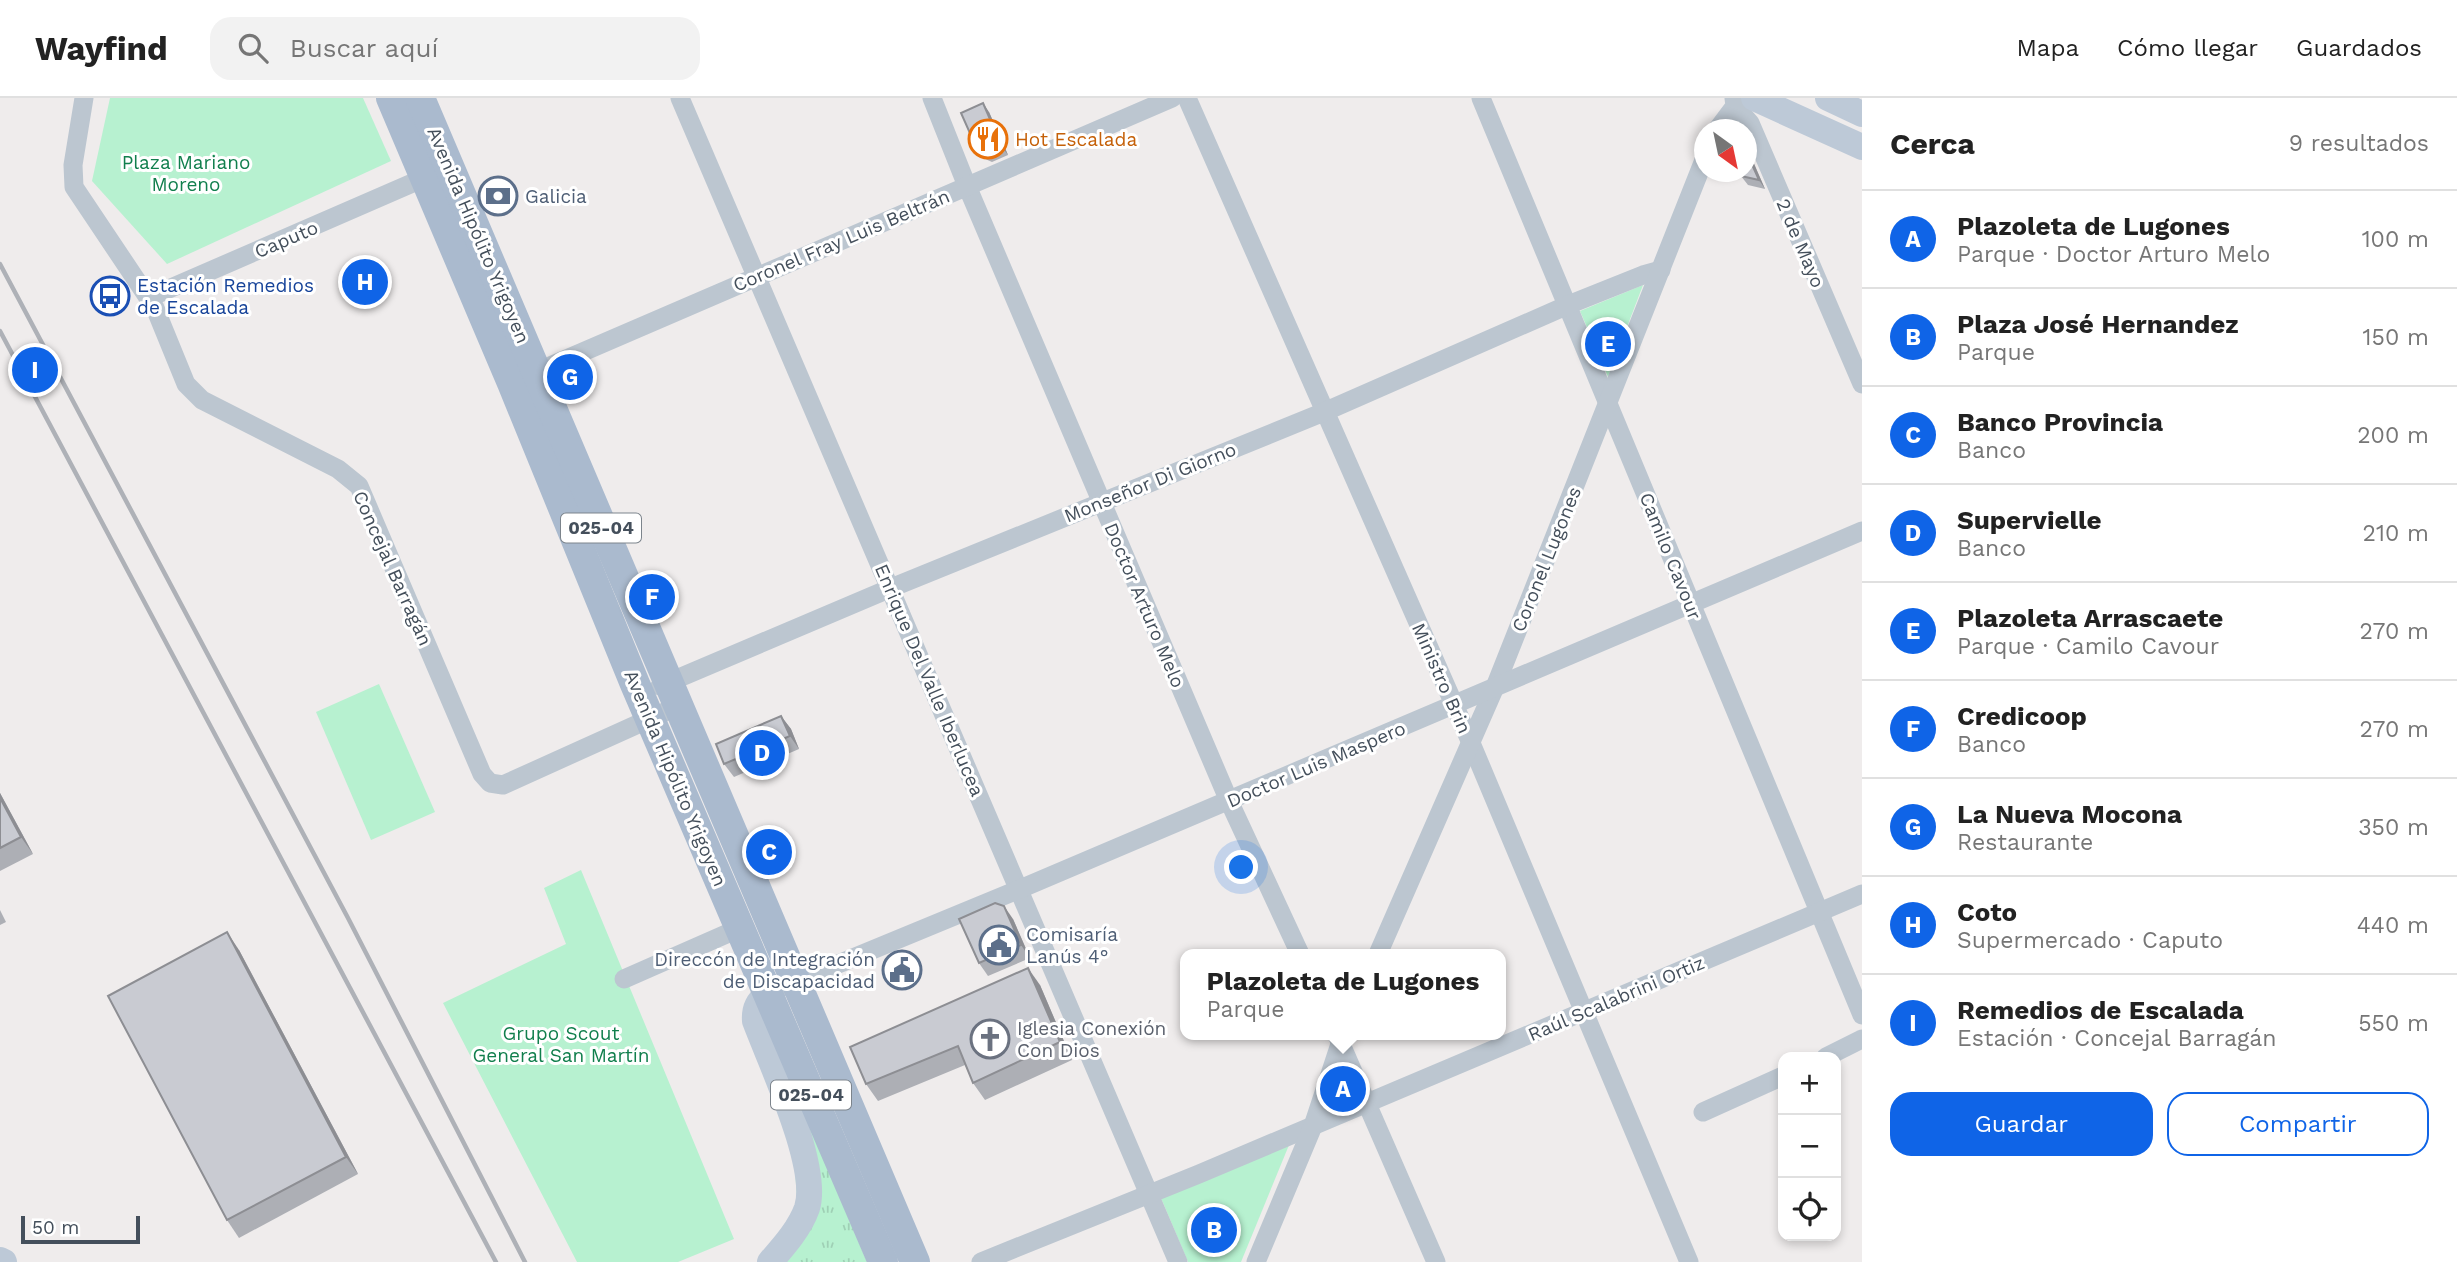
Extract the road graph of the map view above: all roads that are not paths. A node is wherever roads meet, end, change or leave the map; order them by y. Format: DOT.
graph roads {
  1 [pos="84,98"];
  2 [pos="391,98"];
  3 [pos="420,98"];
  4 [pos="680,98"];
  5 [pos="932,98"];
  6 [pos="1172,98"];
  7 [pos="1187,98"];
  8 [pos="1481,98"];
  9 [pos="1828,98"];
  10 [pos="1741,101"];
  11 [pos="1862,114"];
  12 [pos="1726,119"];
  13 [pos="1862,147"];
  14 [pos="424,178"];
  15 [pos="1695,182"];
  16 [pos="967,186"];
  17 [pos="1661,270"];
  18 [pos="756,276"];
  19 [pos="148,298"];
  20 [pos="1567,305"];
  21 [pos="524,378"];
  22 [pos="1862,384"];
  23 [pos="1609,403"];
  24 [pos="1324,412"];
  25 [pos="1101,502"];
  26 [pos="1862,531"];
  27 [pos="891,588"];
  28 [pos="1691,605"];
  29 [pos="1495,687"];
  30 [pos="673,694"];
  31 [pos="1454,705"];
  32 [pos="645,706"];
  33 [pos="1471,743"];
  34 [pos="1229,801"];
  35 [pos="1020,889"];
  36 [pos="1862,894"];
  37 [pos="1819,912"];
  38 [pos="740,928"];
  39 [pos="1298,949"];
  40 [pos="1380,949"];
  41 [pos="624,979"];
  42 [pos="796,980"];
  43 [pos="768,993"];
  44 [pos="1584,1011"];
  45 [pos="1862,1014"];
  46 [pos="1862,1039"];
  47 [pos="1339,1040"];
  48 [pos="1341,1040"];
  49 [pos="1836,1052"];
  50 [pos="1778,1078"];
  51 [pos="1368,1103"];
  52 [pos="1703,1112"];
  53 [pos="1313,1126"];
  54 [pos="1149,1195"];
  55 [pos="770,1262"];
  56 [pos="883,1262"];
  57 [pos="915,1262"];
  58 [pos="981,1262"];
  59 [pos="1178,1262"];
  60 [pos="1256,1262"];
  61 [pos="1436,1262"];
  62 [pos="1689,1262"];
  1 -- 19 [label="street, Concejal Barragán"];
  2 -- 14 [label="main road, Avenida Hipólito Yrigoyen / 025-04"];
  3 -- 21 [label="main road, Avenida Hipólito Yrigoyen / 025-04"];
  4 -- 18 [label="street, Enrique Del Valle Iberlucea"];
  5 -- 16 [label="street, Doctor Arturo Melo"];
  6 -- 16 [label="street, Coronel Fray Luis Beltrán"];
  7 -- 24 [label="street, Ministro Brin"];
  8 -- 20 [label="street, Camilo Cavour"];
  9 -- 11 [label="main road"];
  10 -- 12 [label="street"];
  10 -- 13 [label="main road"];
  10 -- 22 [label="street, 2 de Mayo"];
  14 -- 19 [label="street, Caputo"];
  14 -- 21 [label="main road, Avenida Hipólito Yrigoyen / 025-04"];
  15 -- 17 [label="street, Coronel Lugones"];
  16 -- 18 [label="street, Coronel Fray Luis Beltrán"];
  16 -- 25 [label="street, Doctor Arturo Melo"];
  17 -- 20 [label="street, Monseñor Di Giorno"];
  17 -- 23 [label="street, Coronel Lugones"];
  18 -- 21 [label="street, Coronel Fray Luis Beltrán"];
  18 -- 27 [label="street, Enrique Del Valle Iberlucea"];
  19 -- 32 [label="street, Concejal Barragán"];
  20 -- 23 [label="street, Camilo Cavour"];
  20 -- 24 [label="street, Monseñor Di Giorno"];
  21 -- 30 [label="main road, Avenida Hipólito Yrigoyen / 025-04"];
  21 -- 32 [label="main road, Avenida Hipólito Yrigoyen / 025-04"];
  23 -- 28 [label="street, Camilo Cavour"];
  23 -- 29 [label="street, Coronel Lugones"];
  24 -- 25 [label="street, Monseñor Di Giorno"];
  24 -- 31 [label="street, Ministro Brin"];
  25 -- 27 [label="street, Monseñor Di Giorno"];
  25 -- 34 [label="street, Doctor Arturo Melo"];
  26 -- 28 [label="street, Doctor Luis Maspero"];
  27 -- 30 [label="street, Monseñor Di Giorno"];
  27 -- 35 [label="street, Enrique Del Valle Iberlucea"];
  28 -- 29 [label="street, Doctor Luis Maspero"];
  28 -- 37 [label="street, Camilo Cavour"];
  29 -- 31 [label="street, Doctor Luis Maspero"];
  29 -- 33 [label="street, Coronel Lugones"];
  30 -- 32 [label="street, Monseñor Di Giorno"];
  30 -- 42 [label="main road, Avenida Hipólito Yrigoyen / 025-04"];
  31 -- 33 [label="street, Ministro Brin"];
  31 -- 34 [label="street, Doctor Luis Maspero"];
  32 -- 38 [label="main road, Avenida Hipólito Yrigoyen / 025-04"];
  33 -- 40 [label="street, Coronel Lugones"];
  33 -- 44 [label="street, Ministro Brin"];
  34 -- 35 [label="street, Doctor Luis Maspero"];
  34 -- 39 [label="street, Doctor Arturo Melo"];
  35 -- 42 [label="street, Doctor Luis Maspero"];
  35 -- 54 [label="street, Enrique Del Valle Iberlucea"];
  36 -- 37 [label="street, Raúl Scalabrini Ortiz"];
  37 -- 44 [label="street, Raúl Scalabrini Ortiz"];
  37 -- 45 [label="street, Camilo Cavour"];
  38 -- 41 [label="street"];
  38 -- 43 [label="main road, Avenida Hipólito Yrigoyen / 025-04"];
  42 -- 43 [label="street, Doctor Luis Maspero"];
  42 -- 57 [label="main road, Avenida Hipólito Yrigoyen / 025-04"];
  43 -- 55 [label="main road"];
  43 -- 56 [label="main road, Avenida Hipólito Yrigoyen / 025-04"];
  44 -- 51 [label="street, Raúl Scalabrini Ortiz"];
  44 -- 62 [label="street, Ministro Brin"];
  46 -- 49 [label="street"];
  47 -- 53 [label="street"];
  48 -- 51 [label="street"];
  50 -- 52 [label="street"];
  51 -- 53 [label="street, Raúl Scalabrini Ortiz"];
  51 -- 61 [label="street"];
  53 -- 54 [label="street, Raúl Scalabrini Ortiz"];
  53 -- 60 [label="street"];
  54 -- 58 [label="street, Raúl Scalabrini Ortiz"];
  54 -- 59 [label="street, Enrique Del Valle Iberlucea"];
}
